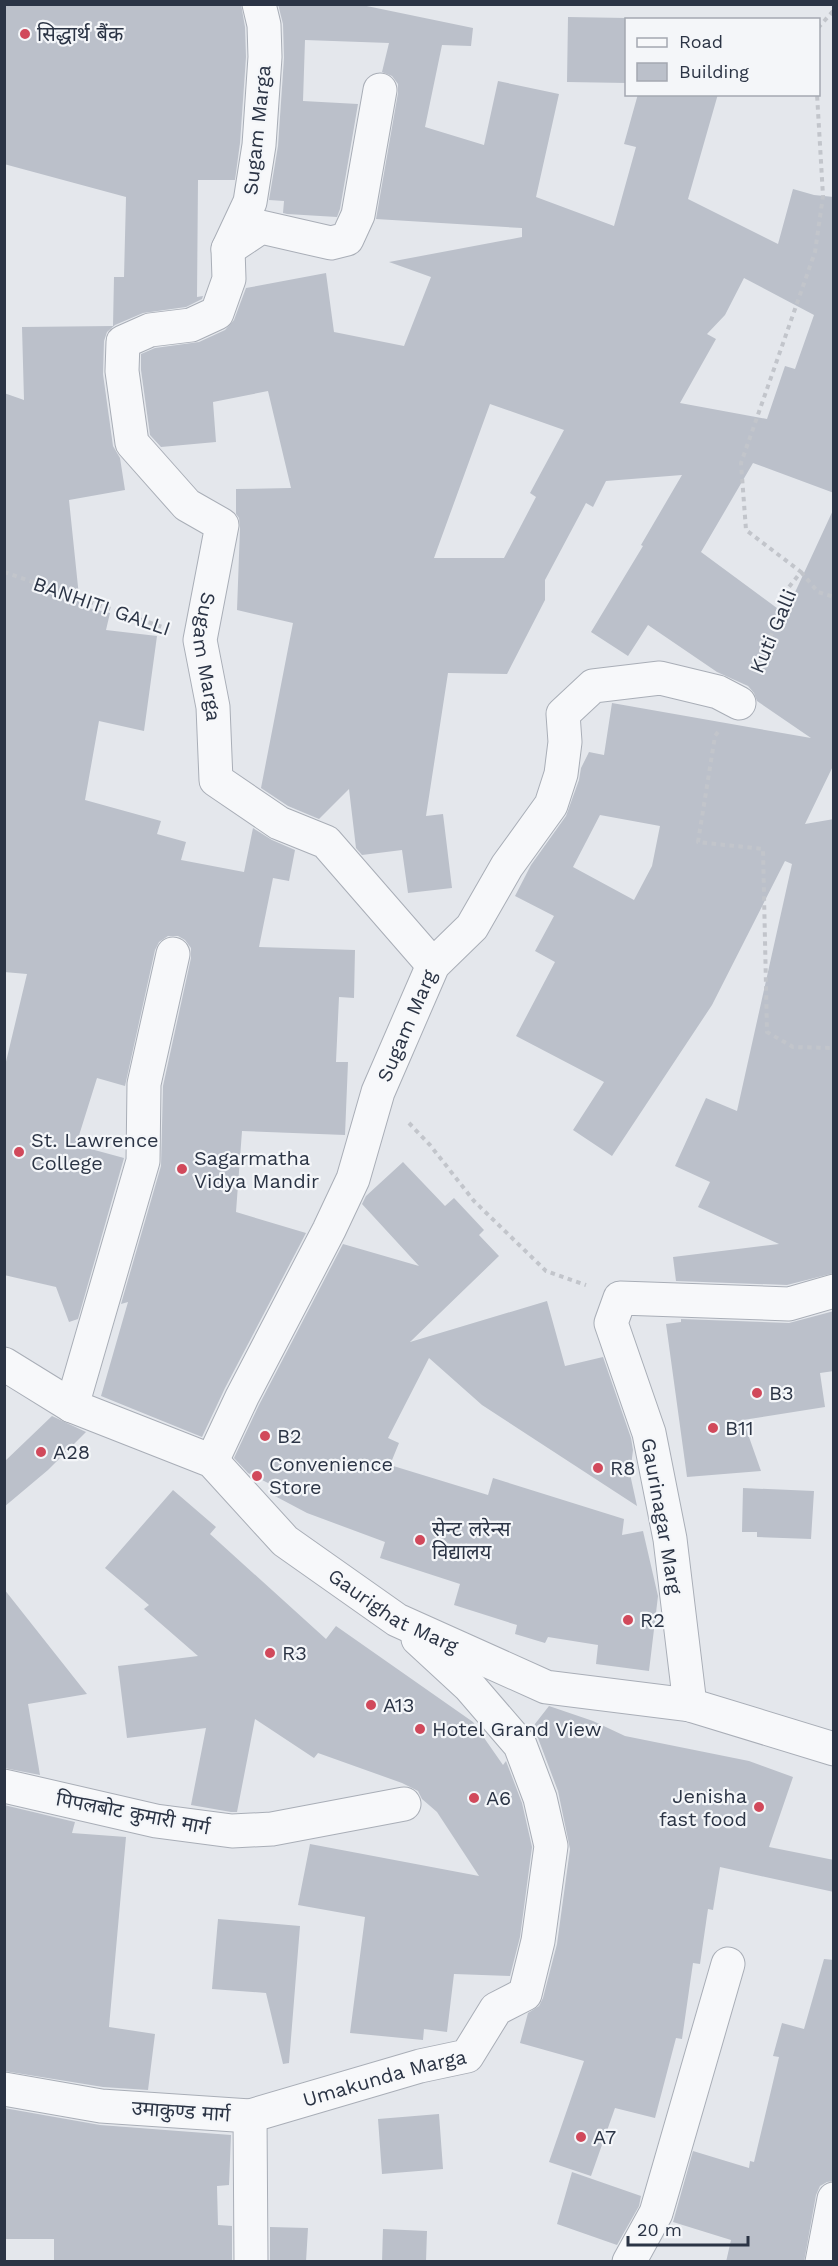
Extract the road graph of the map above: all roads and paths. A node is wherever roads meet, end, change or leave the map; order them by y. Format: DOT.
graph roads {
  1 [pos="259,4"];
  2 [pos="834,10"];
  3 [pos="820,27"];
  4 [pos="380,90"];
  5 [pos="817,96"];
  6 [pos="228,249"];
  7 [pos="4,572"];
  8 [pos="801,572"];
  9 [pos="834,597"];
  10 [pos="200,640"];
  11 [pos="739,703"];
  12 [pos="173,954"];
  13 [pos="433,965"];
  14 [pos="834,1048"];
  15 [pos="378,1092"];
  16 [pos="834,1291"];
  17 [pos="620,1298"];
  18 [pos="4,1364"];
  19 [pos="72,1406"];
  20 [pos="212,1461"];
  21 [pos="397,1620"];
  22 [pos="690,1705"];
  23 [pos="834,1749"];
  24 [pos="4,1786"];
  25 [pos="404,1804"];
  26 [pos="728,1964"];
  27 [pos="4,2089"];
  28 [pos="250,2116"];
  29 [pos="834,2199"];
  30 [pos="251,2262"];
  31 [pos="628,2262"];
  32 [pos="822,2262"];
  1 -- 6 [label="street, Sugam Marga"];
  2 -- 3 [label="path"];
  4 -- 6 [label="street"];
  5 -- 8 [label="path, Kuti Galli"];
  6 -- 10 [label="street, Sugam Marga"];
  7 -- 10 [label="path, BANHITI GALLI"];
  8 -- 9 [label="path"];
  8 -- 11 [label="path, Kuti Galli"];
  10 -- 13 [label="street, Sugam Marga"];
  11 -- 13 [label="street, Sugam Marg"];
  11 -- 14 [label="path, Kuti Galli"];
  12 -- 19 [label="street"];
  13 -- 15 [label="street, Sugam Marg"];
  15 -- 17 [label="path"];
  15 -- 20 [label="street, Sugam Marg"];
  16 -- 17 [label="street"];
  17 -- 22 [label="street, Gaurinagar Marg"];
  18 -- 19 [label="street, Gaurighat Marg"];
  19 -- 20 [label="street, Gaurighat Marg"];
  20 -- 21 [label="street, Gaurighat Marg"];
  21 -- 22 [label="street, Gaurighat Marg"];
  21 -- 28 [label="street, Umakunda Marga"];
  22 -- 23 [label="street, Gaurighat Marg"];
  24 -- 25 [label="street, पिपलबोट कुमारी मार्ग"];
  26 -- 31 [label="street"];
  27 -- 28 [label="street, उमाकुण्ड मार्ग"];
  28 -- 30 [label="street, उमाकुण्ड मार्ग"];
  29 -- 32 [label="street"];
}
